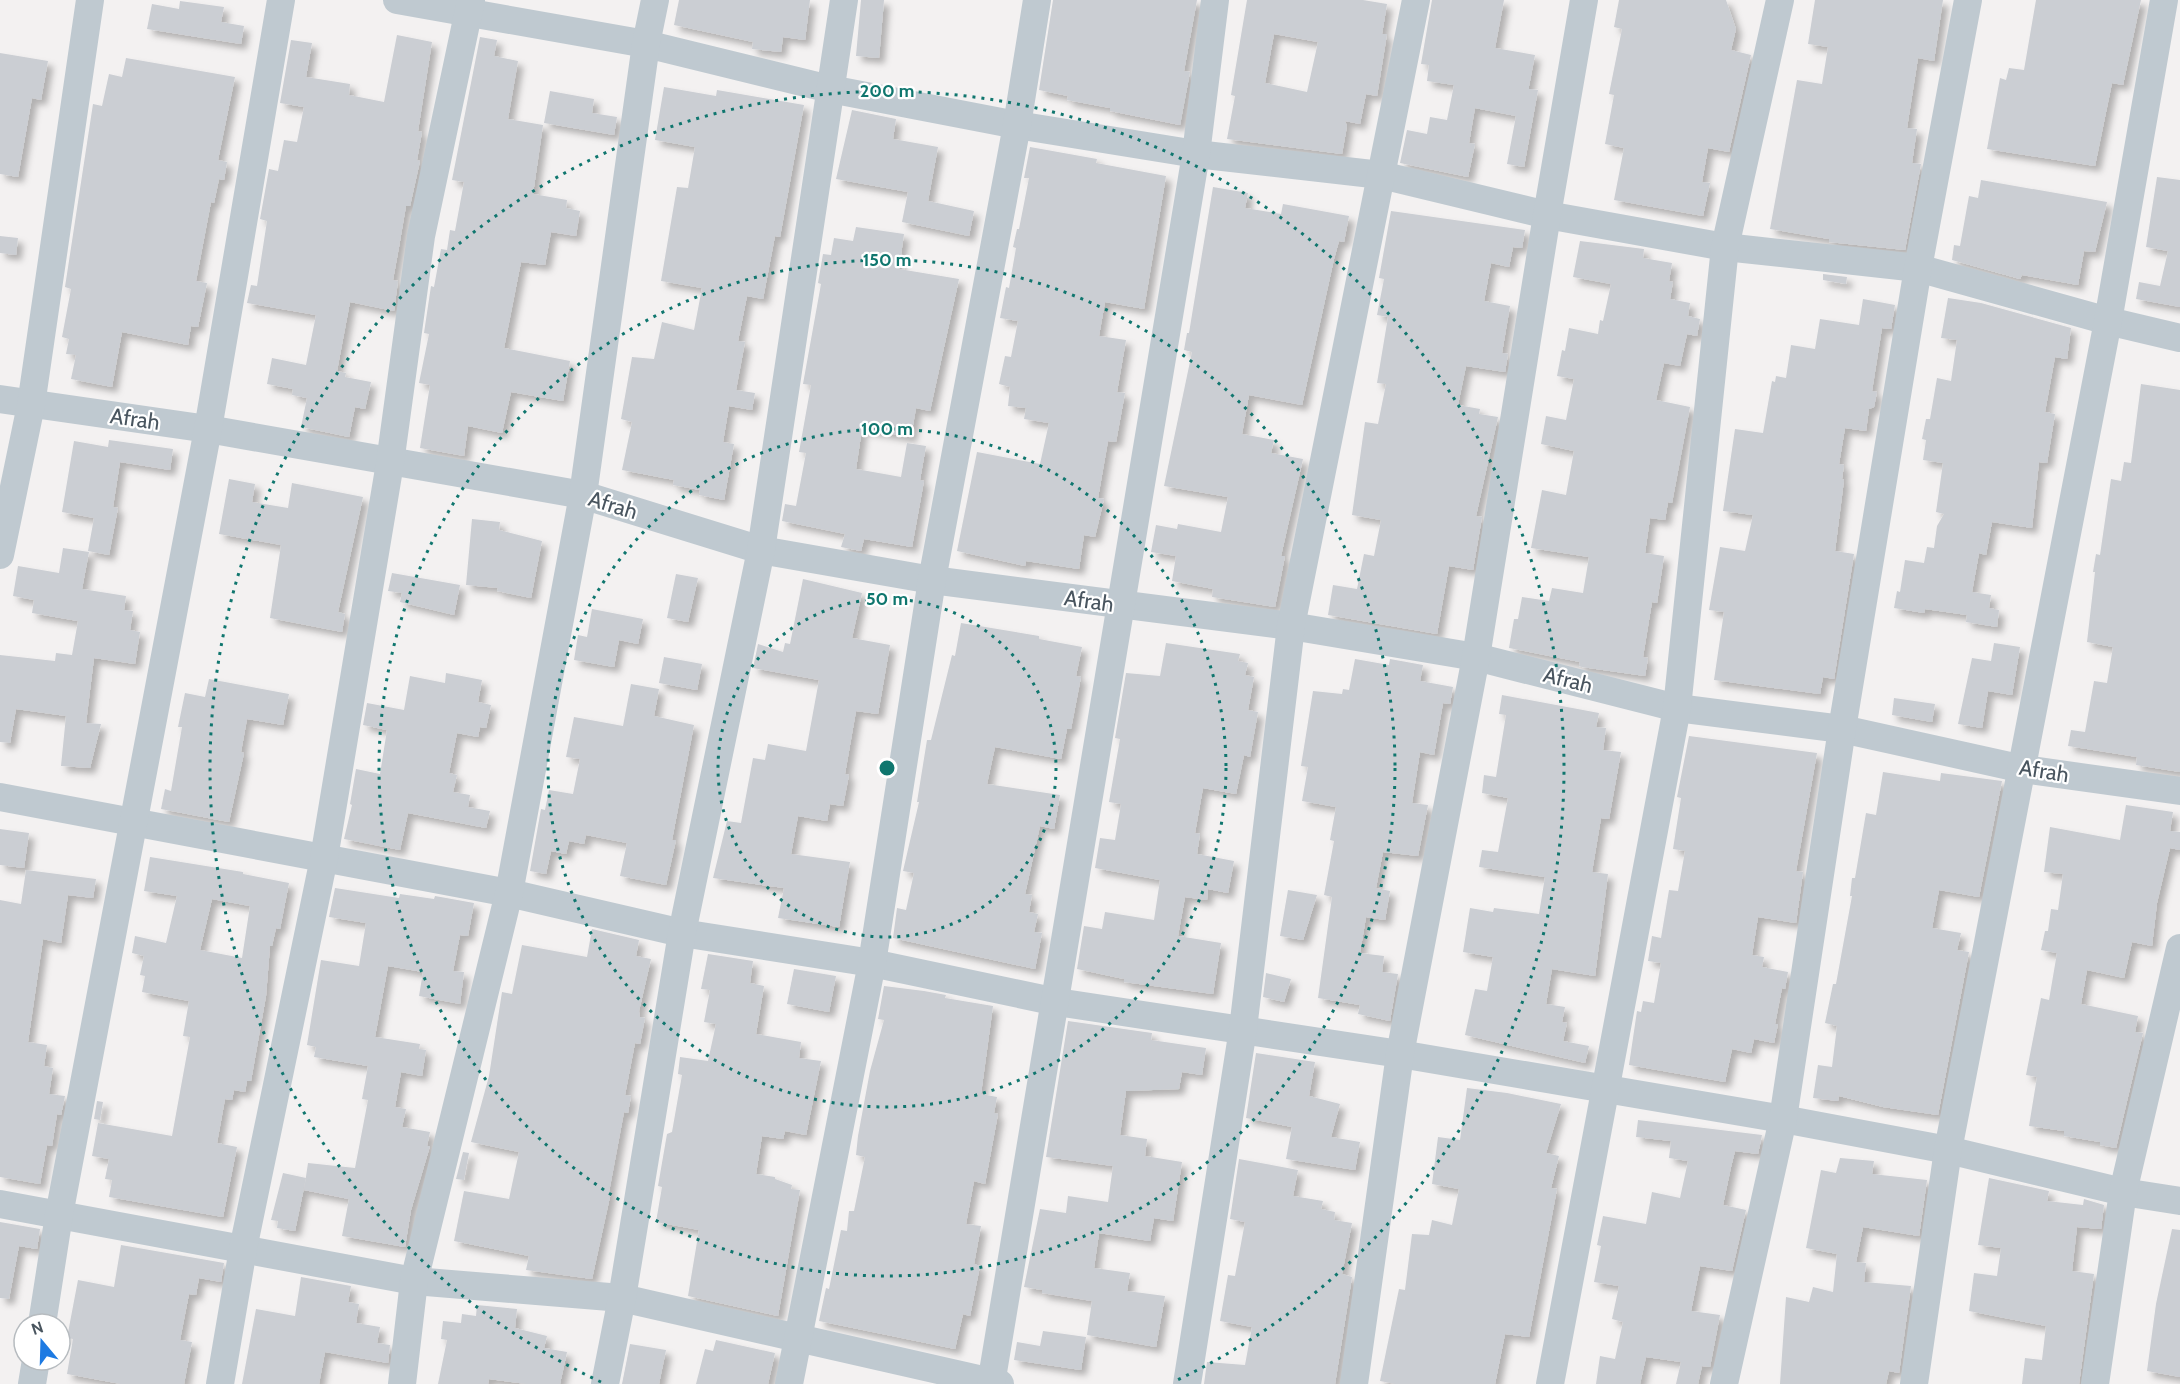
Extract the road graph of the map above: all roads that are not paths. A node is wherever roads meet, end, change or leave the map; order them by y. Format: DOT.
graph roads {
  1 [pos="90,0"];
  2 [pos="281,0"];
  3 [pos="397,0"];
  4 [pos="655,0"];
  5 [pos="844,0"];
  6 [pos="1037,0"];
  7 [pos="1215,0"];
  8 [pos="1416,0"];
  9 [pos="1584,0"];
  10 [pos="1780,0"];
  11 [pos="1968,0"];
  12 [pos="2164,0"];
  13 [pos="470,7"];
  14 [pos="646,44"];
  15 [pos="830,89"];
  16 [pos="1017,125"];
  17 [pos="1196,154"];
  18 [pos="1381,175"];
  19 [pos="1546,216"];
  20 [pos="1725,247"];
  21 [pos="1918,268"];
  22 [pos="2108,321"];
  23 [pos="2180,338"];
  24 [pos="0,399"];
  25 [pos="31,405"];
  26 [pos="208,429"];
  27 [pos="390,463"];
  28 [pos="583,495"];
  29 [pos="760,550"];
  30 [pos="0,555"];
  31 [pos="932,580"];
  32 [pos="1121,606"];
  33 [pos="1291,626"];
  34 [pos="1476,657"];
  35 [pos="1677,708"];
  36 [pos="1842,729"];
  37 [pos="2024,769"];
  38 [pos="2180,791"];
  39 [pos="0,797"];
  40 [pos="135,821"];
  41 [pos="324,858"];
  42 [pos="509,893"];
  43 [pos="682,933"];
  44 [pos="2180,948"];
  45 [pos="872,963"];
  46 [pos="1057,1002"];
  47 [pos="1243,1029"];
  48 [pos="1400,1054"];
  49 [pos="1607,1088"];
  50 [pos="1783,1119"];
  51 [pos="1948,1150"];
  52 [pos="2123,1192"];
  53 [pos="2180,1201"];
  54 [pos="0,1204"];
  55 [pos="59,1215"];
  56 [pos="243,1249"];
  57 [pos="414,1281"];
  58 [pos="622,1298"];
  59 [pos="44,1312"];
  60 [pos="796,1339"];
  61 [pos="994,1383"];
  62 [pos="219,1384"];
  63 [pos="402,1384"];
  64 [pos="606,1384"];
  65 [pos="789,1384"];
  66 [pos="1187,1384"];
  67 [pos="1354,1384"];
  68 [pos="1550,1384"];
  69 [pos="1724,1384"];
  70 [pos="1914,1384"];
  71 [pos="2095,1384"];
  1 -- 25 [label="street"];
  2 -- 26 [label="street"];
  3 -- 13 [label="street"];
  4 -- 14 [label="street"];
  5 -- 15 [label="street"];
  6 -- 16 [label="street"];
  7 -- 17 [label="street"];
  8 -- 18 [label="street"];
  9 -- 19 [label="street"];
  10 -- 20 [label="street"];
  11 -- 21 [label="street"];
  12 -- 22 [label="street"];
  13 -- 14 [label="street"];
  13 -- 27 [label="street"];
  14 -- 15 [label="street"];
  14 -- 28 [label="street"];
  15 -- 16 [label="street"];
  15 -- 29 [label="street"];
  16 -- 17 [label="street"];
  16 -- 31 [label="street"];
  17 -- 18 [label="street"];
  17 -- 32 [label="street"];
  18 -- 19 [label="street"];
  18 -- 33 [label="street"];
  19 -- 20 [label="street"];
  19 -- 34 [label="street"];
  20 -- 21 [label="street"];
  20 -- 35 [label="street"];
  21 -- 22 [label="street"];
  21 -- 36 [label="street"];
  22 -- 23 [label="street"];
  22 -- 37 [label="street"];
  24 -- 25 [label="street, Afrah"];
  25 -- 26 [label="street, Afrah"];
  25 -- 30 [label="street"];
  26 -- 27 [label="street, Afrah"];
  26 -- 40 [label="street"];
  27 -- 28 [label="street, Afrah"];
  27 -- 41 [label="street"];
  28 -- 29 [label="street, Afrah"];
  28 -- 42 [label="street"];
  29 -- 31 [label="street, Afrah"];
  29 -- 43 [label="street"];
  31 -- 32 [label="street, Afrah"];
  31 -- 45 [label="street"];
  32 -- 33 [label="street, Afrah"];
  32 -- 46 [label="street"];
  33 -- 34 [label="street, Afrah"];
  33 -- 47 [label="street"];
  34 -- 35 [label="street, Afrah"];
  34 -- 48 [label="street"];
  35 -- 36 [label="street, Afrah"];
  35 -- 49 [label="street"];
  36 -- 37 [label="street, Afrah"];
  36 -- 50 [label="street"];
  37 -- 38 [label="street, Afrah"];
  37 -- 51 [label="street"];
  39 -- 40 [label="street"];
  40 -- 41 [label="street"];
  40 -- 55 [label="street"];
  41 -- 42 [label="street"];
  41 -- 56 [label="street"];
  42 -- 43 [label="street"];
  42 -- 57 [label="street"];
  43 -- 45 [label="street"];
  43 -- 58 [label="street"];
  44 -- 52 [label="street"];
  45 -- 46 [label="street"];
  45 -- 60 [label="street"];
  46 -- 47 [label="street"];
  46 -- 61 [label="street"];
  47 -- 48 [label="street"];
  47 -- 66 [label="street"];
  48 -- 49 [label="street"];
  48 -- 67 [label="street"];
  49 -- 50 [label="street"];
  49 -- 68 [label="street"];
  50 -- 51 [label="street"];
  50 -- 69 [label="street"];
  51 -- 52 [label="street"];
  51 -- 70 [label="street"];
  52 -- 53 [label="street"];
  52 -- 71 [label="street"];
  54 -- 55 [label="street"];
  55 -- 56 [label="street"];
  55 -- 59 [label="street"];
  56 -- 57 [label="street"];
  56 -- 62 [label="street"];
  57 -- 58 [label="street"];
  57 -- 63 [label="street"];
  58 -- 60 [label="street"];
  58 -- 64 [label="street"];
  60 -- 61 [label="street"];
  60 -- 65 [label="street"];
}
